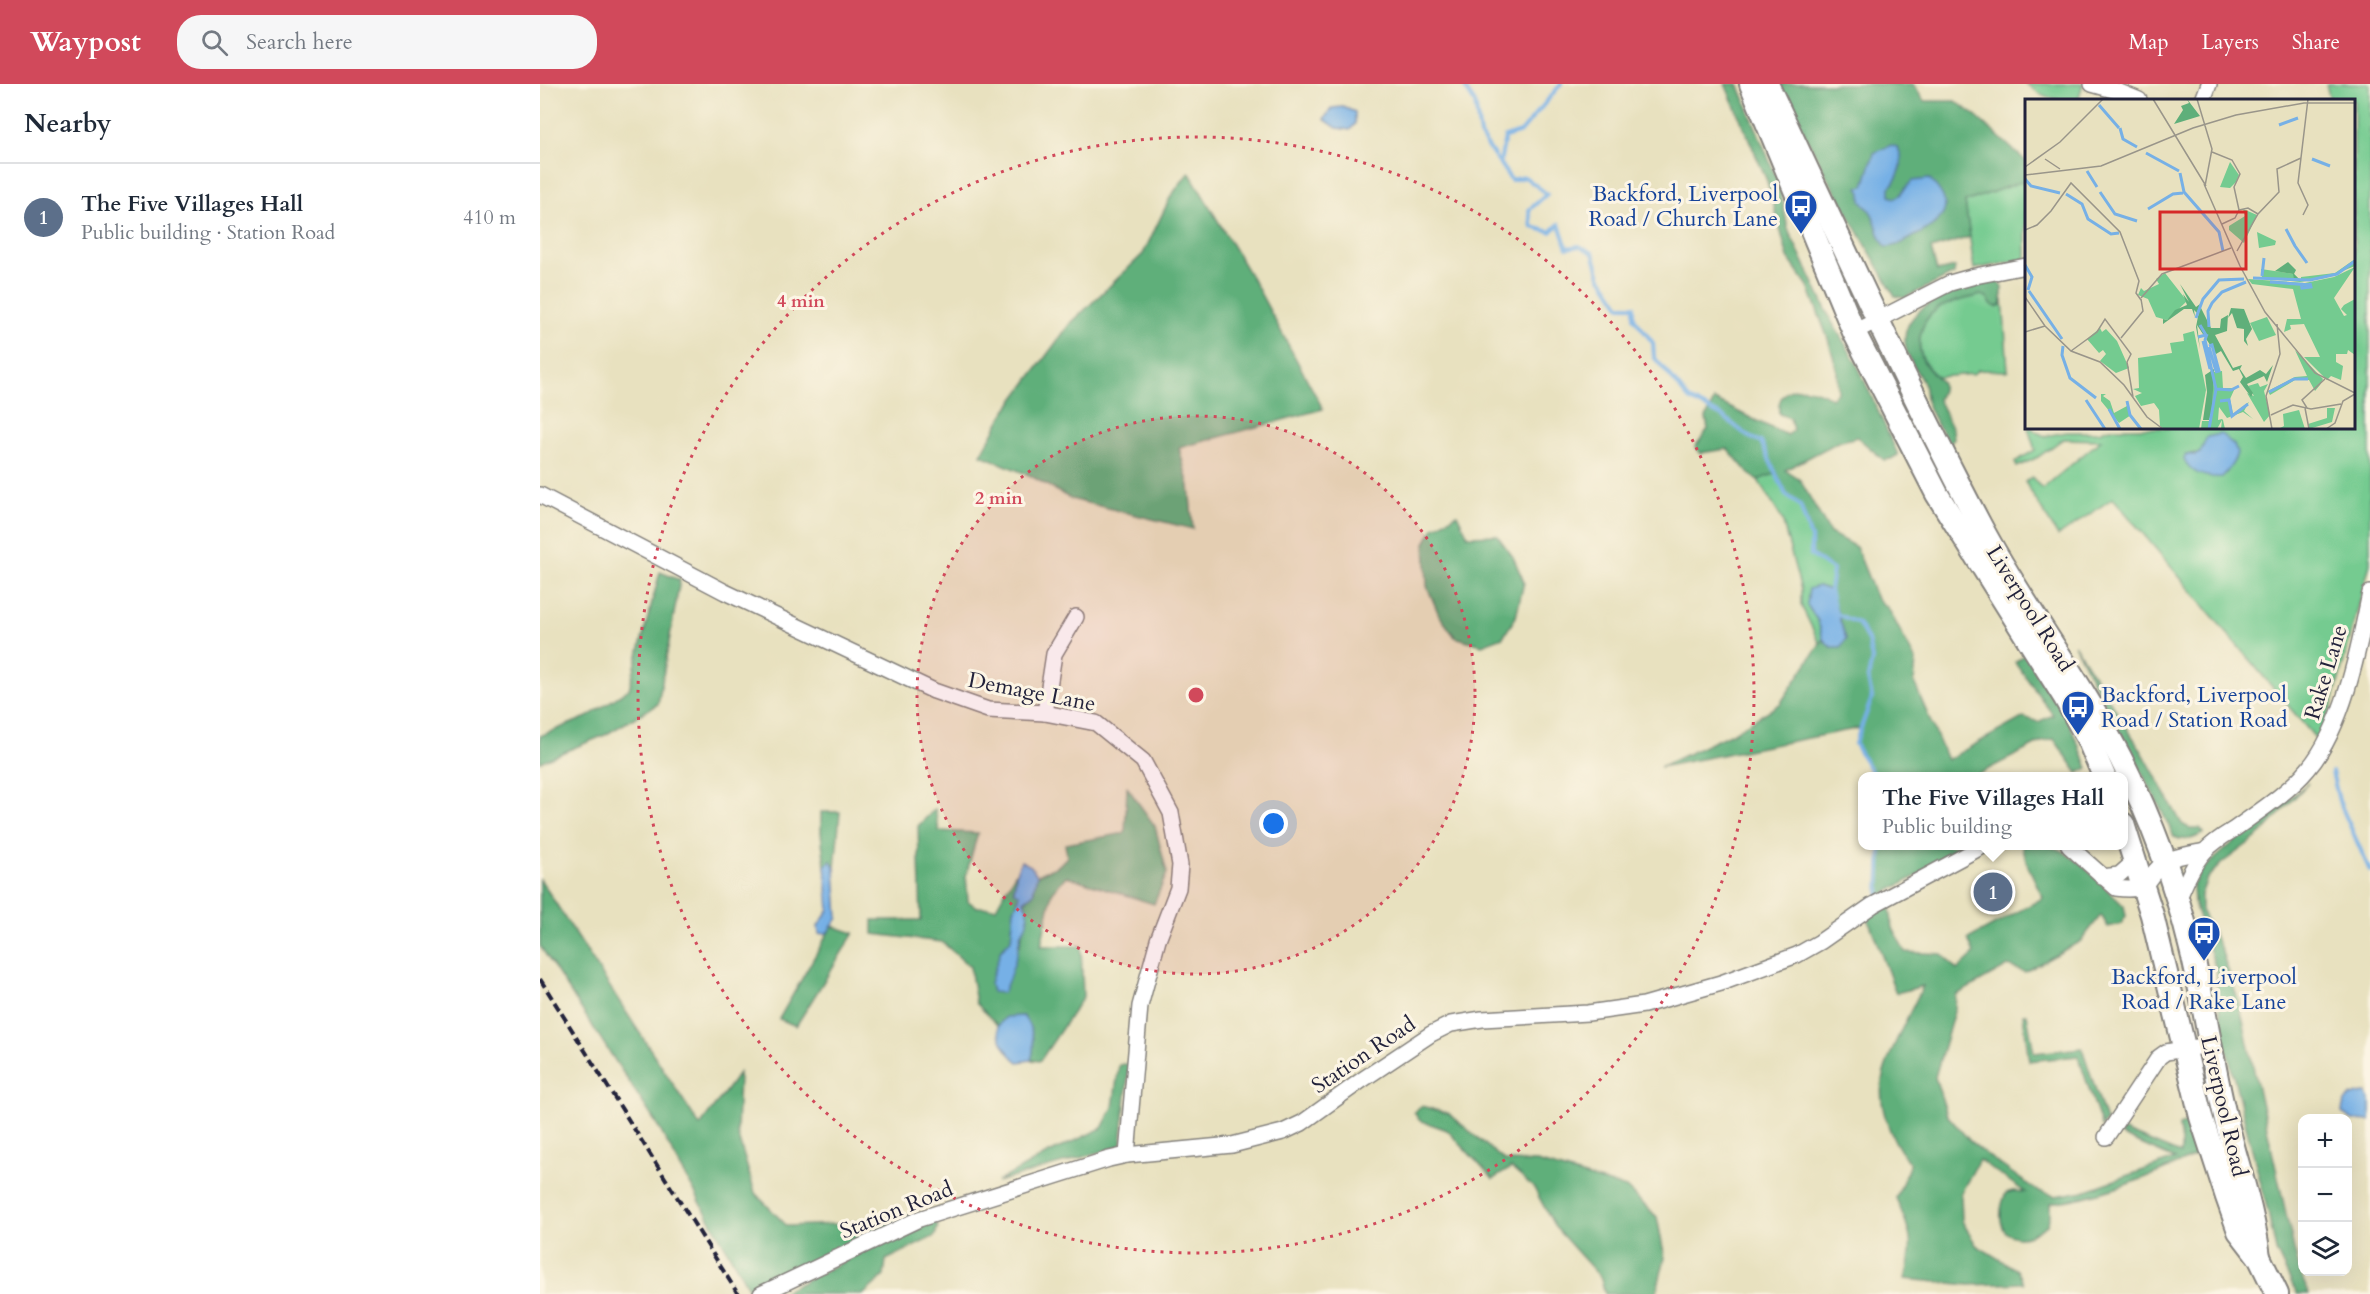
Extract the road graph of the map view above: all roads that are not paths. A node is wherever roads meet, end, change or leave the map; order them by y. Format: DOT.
graph roads {
  1 [pos="1751,84"];
  2 [pos="1767,84"];
  3 [pos="2092,84"];
  4 [pos="2209,84"];
  5 [pos="2137,99"];
  6 [pos="2204,99"];
  7 [pos="2025,266"];
  8 [pos="1878,320"];
  9 [pos="1854,332"];
  10 [pos="540,495"];
  11 [pos="2370,593"];
  12 [pos="1076,617"];
  13 [pos="1045,713"];
  14 [pos="2102,772"];
  15 [pos="2127,772"];
  16 [pos="2128,775"];
  17 [pos="2128,836"];
  18 [pos="1976,850"];
  19 [pos="2074,850"];
  20 [pos="2205,851"];
  21 [pos="2136,860"];
  22 [pos="2165,862"];
  23 [pos="2102,877"];
  24 [pos="2144,886"];
  25 [pos="2178,900"];
  26 [pos="2210,1045"];
  27 [pos="2185,1050"];
  28 [pos="2106,1137"];
  29 [pos="1128,1155"];
  30 [pos="2259,1257"];
  31 [pos="762,1294"];
  32 [pos="2277,1294"];
  1 -- 9 [label="highway, Liverpool Road"];
  2 -- 8 [label="highway, Liverpool Road"];
  3 -- 5 [label="street"];
  4 -- 6 [label="street"];
  7 -- 8 [label="street"];
  8 -- 9 [label="street"];
  8 -- 15 [label="highway, Liverpool Road"];
  9 -- 14 [label="highway, Liverpool Road"];
  10 -- 13 [label="street, Demage Lane"];
  11 -- 20 [label="street, Rake Lane"];
  12 -- 13 [label="street"];
  13 -- 29 [label="street, Demage Lane"];
  16 -- 22 [label="highway, Liverpool Road"];
  17 -- 21 [label="highway, Liverpool Road"];
  18 -- 29 [label="street, Station Road"];
  19 -- 23 [label="street"];
  20 -- 22 [label="street, Rake Lane"];
  20 -- 25 [label="street, Rake Lane"];
  21 -- 23 [label="street"];
  21 -- 24 [label="highway, Liverpool Road"];
  22 -- 24 [label="street"];
  22 -- 25 [label="highway, Liverpool Road"];
  23 -- 24 [label="street"];
  24 -- 27 [label="highway, Liverpool Road"];
  25 -- 26 [label="highway, Liverpool Road"];
  26 -- 27 [label="street"];
  26 -- 30 [label="highway, Liverpool Road"];
  27 -- 28 [label="street"];
  27 -- 30 [label="highway, Liverpool Road"];
  29 -- 31 [label="street, Station Road"];
  30 -- 32 [label="highway, Liverpool Road"];
}
